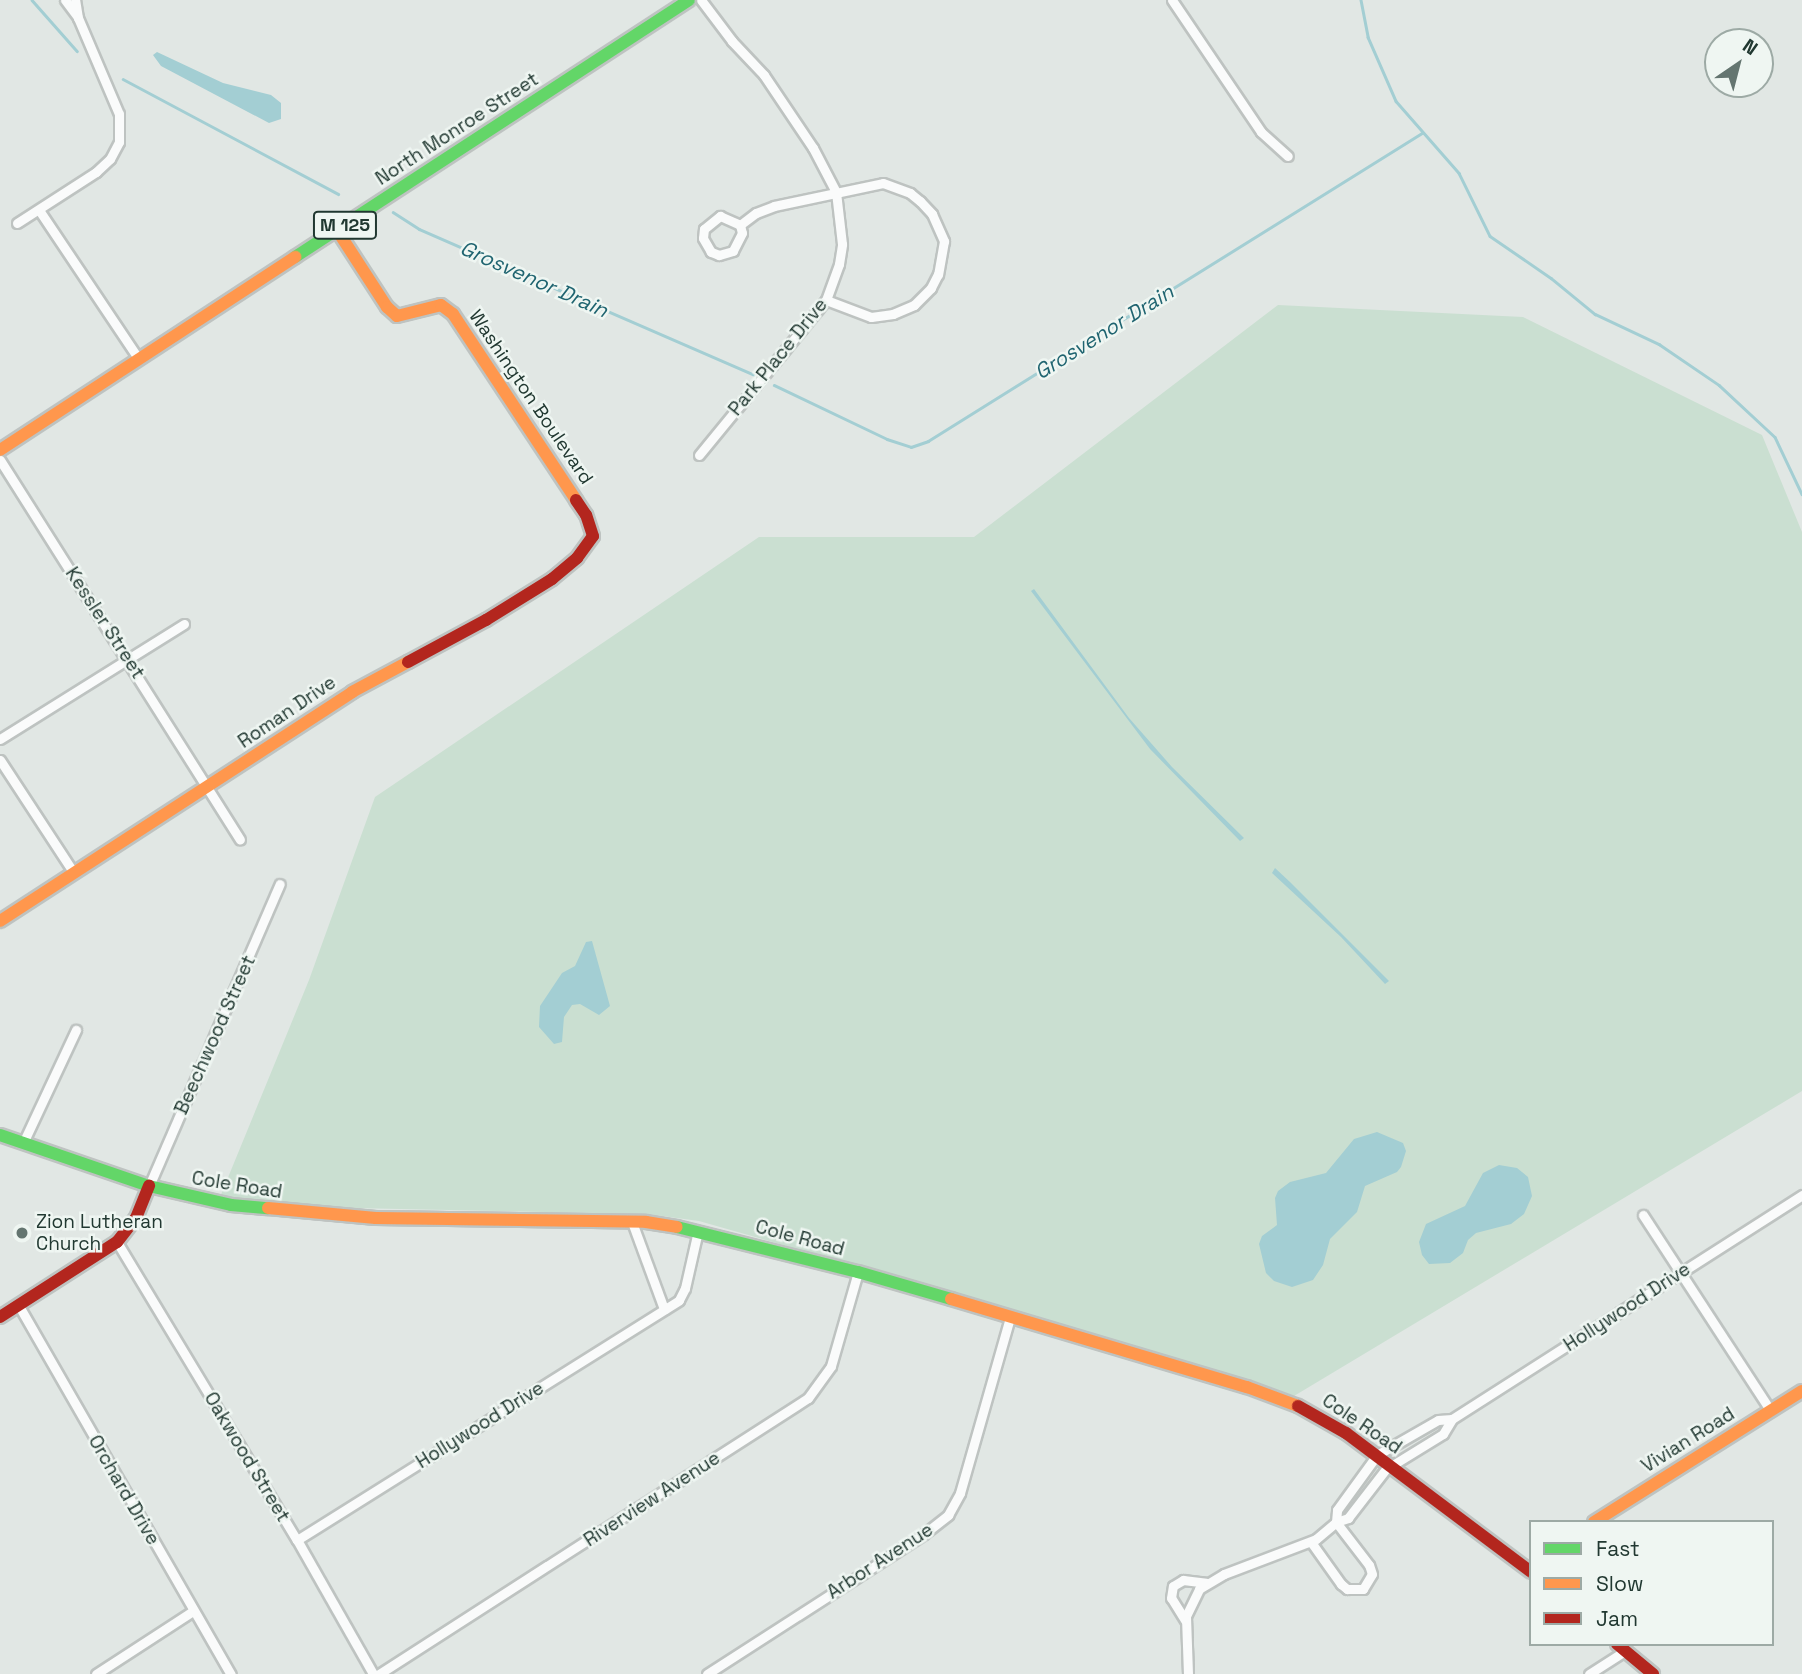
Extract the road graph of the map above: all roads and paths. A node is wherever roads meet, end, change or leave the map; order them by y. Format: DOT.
graph roads {
  1 [pos="65,0"];
  2 [pos="75,0"];
  3 [pos="689,0"];
  4 [pos="701,0"];
  5 [pos="1172,0"];
  6 [pos="79,18"];
  7 [pos="1289,156"];
  8 [pos="836,192"];
  9 [pos="38,210"];
  10 [pos="17,223"];
  11 [pos="740,225"];
  12 [pos="337,230"];
  13 [pos="826,300"];
  14 [pos="138,358"];
  15 [pos="0,450"];
  16 [pos="699,455"];
  17 [pos="0,460"];
  18 [pos="593,536"];
  19 [pos="184,624"];
  20 [pos="127,658"];
  21 [pos="0,739"];
  22 [pos="0,760"];
  23 [pos="209,787"];
  24 [pos="240,839"];
  25 [pos="75,873"];
  26 [pos="280,884"];
  27 [pos="0,921"];
  28 [pos="76,1030"];
  29 [pos="0,1135"];
  30 [pos="23,1143"];
  31 [pos="149,1186"];
  32 [pos="1802,1195"];
  33 [pos="1643,1214"];
  34 [pos="632,1222"];
  35 [pos="698,1231"];
  36 [pos="117,1242"];
  37 [pos="858,1272"];
  38 [pos="1681,1272"];
  39 [pos="19,1306"];
  40 [pos="664,1309"];
  41 [pos="0,1317"];
  42 [pos="1010,1317"];
  43 [pos="1802,1391"];
  44 [pos="1771,1410"];
  45 [pos="1452,1419"];
  46 [pos="1377,1455"];
  47 [pos="1390,1465"];
  48 [pos="1597,1520"];
  49 [pos="1336,1522"];
  50 [pos="297,1540"];
  51 [pos="1311,1542"];
  52 [pos="1528,1567"];
  53 [pos="1206,1583"];
  54 [pos="193,1611"];
  55 [pos="1185,1620"];
  56 [pos="1621,1648"];
  57 [pos="96,1674"];
  58 [pos="230,1674"];
  59 [pos="373,1674"];
  60 [pos="379,1674"];
  61 [pos="707,1674"];
  62 [pos="1188,1674"];
  63 [pos="1589,1674"];
  64 [pos="1653,1674"];
  1 -- 6 [label="street"];
  2 -- 6 [label="street"];
  3 -- 12 [label="street, North Monroe Street / M 125"];
  4 -- 8 [label="street, Park Place Drive"];
  5 -- 7 [label="street"];
  6 -- 9 [label="street"];
  8 -- 11 [label="street"];
  8 -- 13 [label="street, Park Place Drive"];
  8 -- 13 [label="street"];
  9 -- 10 [label="street"];
  9 -- 14 [label="street"];
  11 -- 11 [label="street"];
  12 -- 14 [label="street, North Monroe Street / M 125"];
  12 -- 18 [label="street, Washington Boulevard"];
  13 -- 16 [label="street, Park Place Drive"];
  14 -- 15 [label="street, North Monroe Street / M 125"];
  17 -- 20 [label="street, Kessler Street"];
  18 -- 23 [label="street, Roman Drive"];
  19 -- 20 [label="street"];
  20 -- 21 [label="street"];
  20 -- 23 [label="street, Kessler Street"];
  22 -- 25 [label="street"];
  23 -- 24 [label="street, Kessler Street"];
  23 -- 25 [label="street, Roman Drive"];
  25 -- 27 [label="street, Roman Drive"];
  26 -- 31 [label="street, Beechwood Street"];
  28 -- 30 [label="street"];
  29 -- 30 [label="street, Cole Road"];
  30 -- 31 [label="street, Cole Road"];
  31 -- 34 [label="street, Cole Road"];
  31 -- 36 [label="street"];
  32 -- 38 [label="street, Hollywood Drive"];
  33 -- 38 [label="street"];
  34 -- 35 [label="street, Cole Road"];
  34 -- 40 [label="street"];
  35 -- 37 [label="street, Cole Road"];
  35 -- 40 [label="street, Hollywood Drive"];
  36 -- 39 [label="street"];
  36 -- 50 [label="street, Oakwood Street"];
  37 -- 42 [label="street, Cole Road"];
  37 -- 60 [label="street, Riverview Avenue"];
  38 -- 44 [label="street"];
  38 -- 45 [label="street, Hollywood Drive"];
  39 -- 41 [label="street"];
  39 -- 54 [label="street, Orchard Drive"];
  40 -- 50 [label="street, Hollywood Drive"];
  42 -- 46 [label="street, Cole Road"];
  42 -- 61 [label="street, Arbor Avenue"];
  43 -- 44 [label="street, Vivian Road"];
  44 -- 48 [label="street, Vivian Road"];
  45 -- 46 [label="street, Hollywood Drive"];
  45 -- 47 [label="street, Hollywood Drive"];
  46 -- 47 [label="street, Cole Road"];
  46 -- 49 [label="street"];
  47 -- 49 [label="street"];
  47 -- 52 [label="street, Cole Road"];
  49 -- 51 [label="street"];
  49 -- 51 [label="street"];
  50 -- 59 [label="street, Oakwood Street"];
  51 -- 53 [label="street"];
  53 -- 55 [label="street"];
  53 -- 55 [label="street"];
  54 -- 57 [label="street"];
  54 -- 58 [label="street, Orchard Drive"];
  55 -- 62 [label="street"];
  56 -- 63 [label="street"];
  56 -- 64 [label="street"];
}
